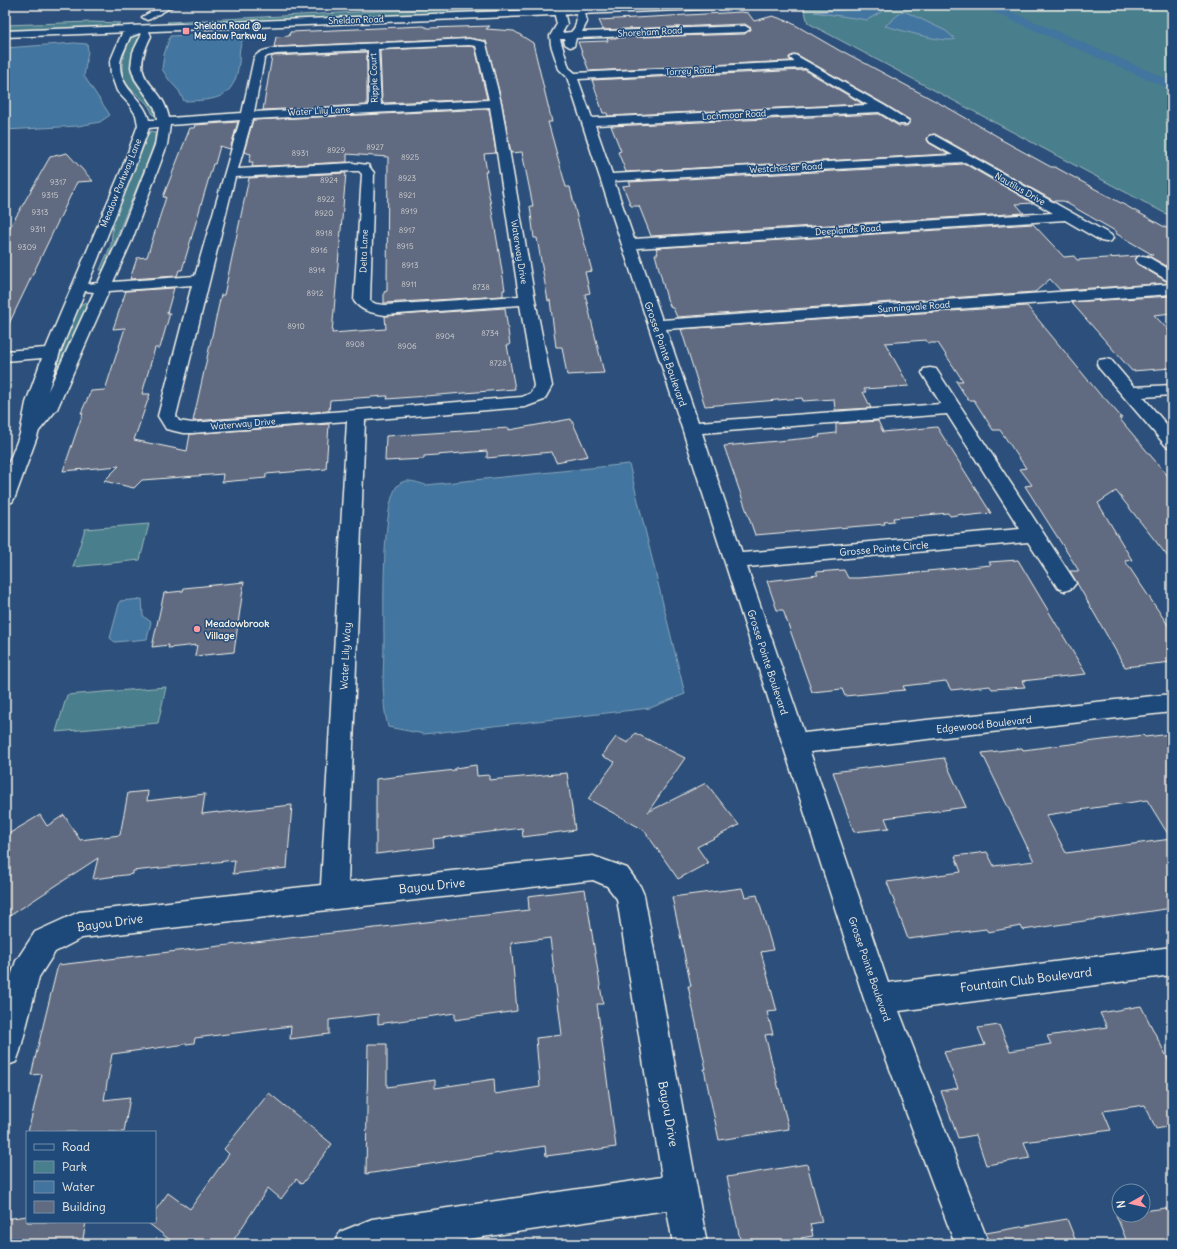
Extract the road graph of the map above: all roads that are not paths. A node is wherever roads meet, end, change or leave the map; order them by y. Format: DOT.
graph roads {
  1 [pos="153,5"];
  2 [pos="170,5"];
  3 [pos="570,5"];
  4 [pos="731,5"];
  5 [pos="561,13"];
  6 [pos="170,16"];
  7 [pos="582,16"];
  8 [pos="144,21"];
  9 [pos="746,30"];
  10 [pos="5,34"];
  11 [pos="555,36"];
  12 [pos="573,36"];
  13 [pos="373,47"];
  14 [pos="574,54"];
  15 [pos="792,56"];
  16 [pos="807,65"];
  17 [pos="575,72"];
  18 [pos="495,104"];
  19 [pos="375,108"];
  20 [pos="881,108"];
  21 [pos="247,116"];
  22 [pos="903,121"];
  23 [pos="588,122"];
  24 [pos="164,123"];
  25 [pos="144,125"];
  26 [pos="934,139"];
  27 [pos="966,158"];
  28 [pos="230,173"];
  29 [pos="606,178"];
  30 [pos="1068,216"];
  31 [pos="1106,238"];
  32 [pos="629,244"];
  33 [pos="1143,260"];
  34 [pos="1172,277"];
  35 [pos="201,280"];
  36 [pos="103,287"];
  37 [pos="78,289"];
  38 [pos="1172,289"];
  39 [pos="527,300"];
  40 [pos="657,325"];
  41 [pos="52,352"];
  42 [pos="5,356"];
  43 [pos="1105,364"];
  44 [pos="930,373"];
  45 [pos="1172,390"];
  46 [pos="1130,393"];
  47 [pos="953,408"];
  48 [pos="356,415"];
  49 [pos="691,428"];
  50 [pos="29,434"];
  51 [pos="1172,442"];
  52 [pos="5,497"];
  53 [pos="1034,535"];
  54 [pos="734,561"];
  55 [pos="1065,583"];
  56 [pos="1172,704"];
  57 [pos="795,744"];
  58 [pos="334,896"];
  59 [pos="1172,961"];
  60 [pos="879,999"];
  61 [pos="5,1051"];
  62 [pos="681,1191"];
  63 [pos="352,1244"];
  64 [pos="690,1244"];
  65 [pos="972,1244"];
  1 -- 8 [label="street"];
  2 -- 8 [label="street"];
  3 -- 7 [label="street"];
  4 -- 7 [label="street"];
  5 -- 7 [label="street, Sheldon Road"];
  5 -- 8 [label="street, Sheldon Road"];
  5 -- 11 [label="street"];
  6 -- 8 [label="street, Sheldon Road"];
  7 -- 12 [label="street"];
  8 -- 10 [label="street, Sheldon Road"];
  8 -- 24 [label="street, Meadow Parkway Lane"];
  8 -- 25 [label="street, Meadow Parkway Lane"];
  9 -- 12 [label="street, Shoreham Road"];
  11 -- 12 [label="street, Shoreham Road"];
  11 -- 17 [label="street, Grosse Pointe Boulevard"];
  12 -- 14 [label="street"];
  13 -- 18 [label="street, Waterway Drive"];
  13 -- 19 [label="street, Ripple Court"];
  13 -- 21 [label="street, Waterway Drive"];
  15 -- 16 [label="street"];
  16 -- 17 [label="street, Torrey Road"];
  16 -- 20 [label="street"];
  17 -- 23 [label="street, Grosse Pointe Boulevard"];
  18 -- 19 [label="street, Water Lily Lane"];
  18 -- 39 [label="street, Waterway Drive"];
  19 -- 21 [label="street, Water Lily Lane"];
  20 -- 22 [label="street"];
  20 -- 23 [label="street, Lochmoor Road"];
  21 -- 24 [label="street, Water Lily Lane"];
  21 -- 28 [label="street, Waterway Drive"];
  23 -- 29 [label="street, Grosse Pointe Boulevard"];
  24 -- 25 [label="street, Water Lily Lane"];
  24 -- 36 [label="street, Meadow Parkway Lane"];
  25 -- 37 [label="street, Meadow Parkway Lane"];
  26 -- 27 [label="street, Nautilus Drive"];
  27 -- 29 [label="street, Westchester Road"];
  27 -- 30 [label="street, Nautilus Drive"];
  28 -- 35 [label="street, Waterway Drive"];
  28 -- 39 [label="street, Delta Lane"];
  29 -- 32 [label="street, Grosse Pointe Boulevard"];
  30 -- 31 [label="street, Nautilus Drive"];
  30 -- 32 [label="street, Deeplands Road"];
  32 -- 40 [label="street, Grosse Pointe Boulevard"];
  33 -- 34 [label="street"];
  35 -- 36 [label="street"];
  35 -- 48 [label="street, Waterway Drive"];
  36 -- 37 [label="street"];
  36 -- 50 [label="street, Meadow Parkway Lane"];
  37 -- 41 [label="street, Meadow Parkway Lane"];
  38 -- 40 [label="street, Sunningvale Road"];
  39 -- 48 [label="street, Waterway Drive"];
  40 -- 49 [label="street, Grosse Pointe Boulevard"];
  41 -- 42 [label="street"];
  41 -- 50 [label="street, Meadow Parkway Lane"];
  43 -- 46 [label="street"];
  44 -- 47 [label="street"];
  45 -- 46 [label="street"];
  46 -- 51 [label="street"];
  47 -- 49 [label="street"];
  47 -- 53 [label="street"];
  48 -- 58 [label="street, Water Lily Way"];
  49 -- 54 [label="street, Grosse Pointe Boulevard"];
  50 -- 52 [label="street, Meadow Parkway Lane"];
  53 -- 54 [label="street, Grosse Pointe Circle"];
  53 -- 55 [label="street"];
  54 -- 57 [label="street, Grosse Pointe Boulevard"];
  56 -- 57 [label="street, Edgewood Boulevard"];
  57 -- 60 [label="street, Grosse Pointe Boulevard"];
  58 -- 61 [label="street, Bayou Drive"];
  58 -- 62 [label="street, Bayou Drive"];
  59 -- 60 [label="street, Fountain Club Boulevard"];
  60 -- 65 [label="street, Grosse Pointe Boulevard"];
  62 -- 63 [label="street"];
  62 -- 64 [label="street, Bayou Drive"];
}
